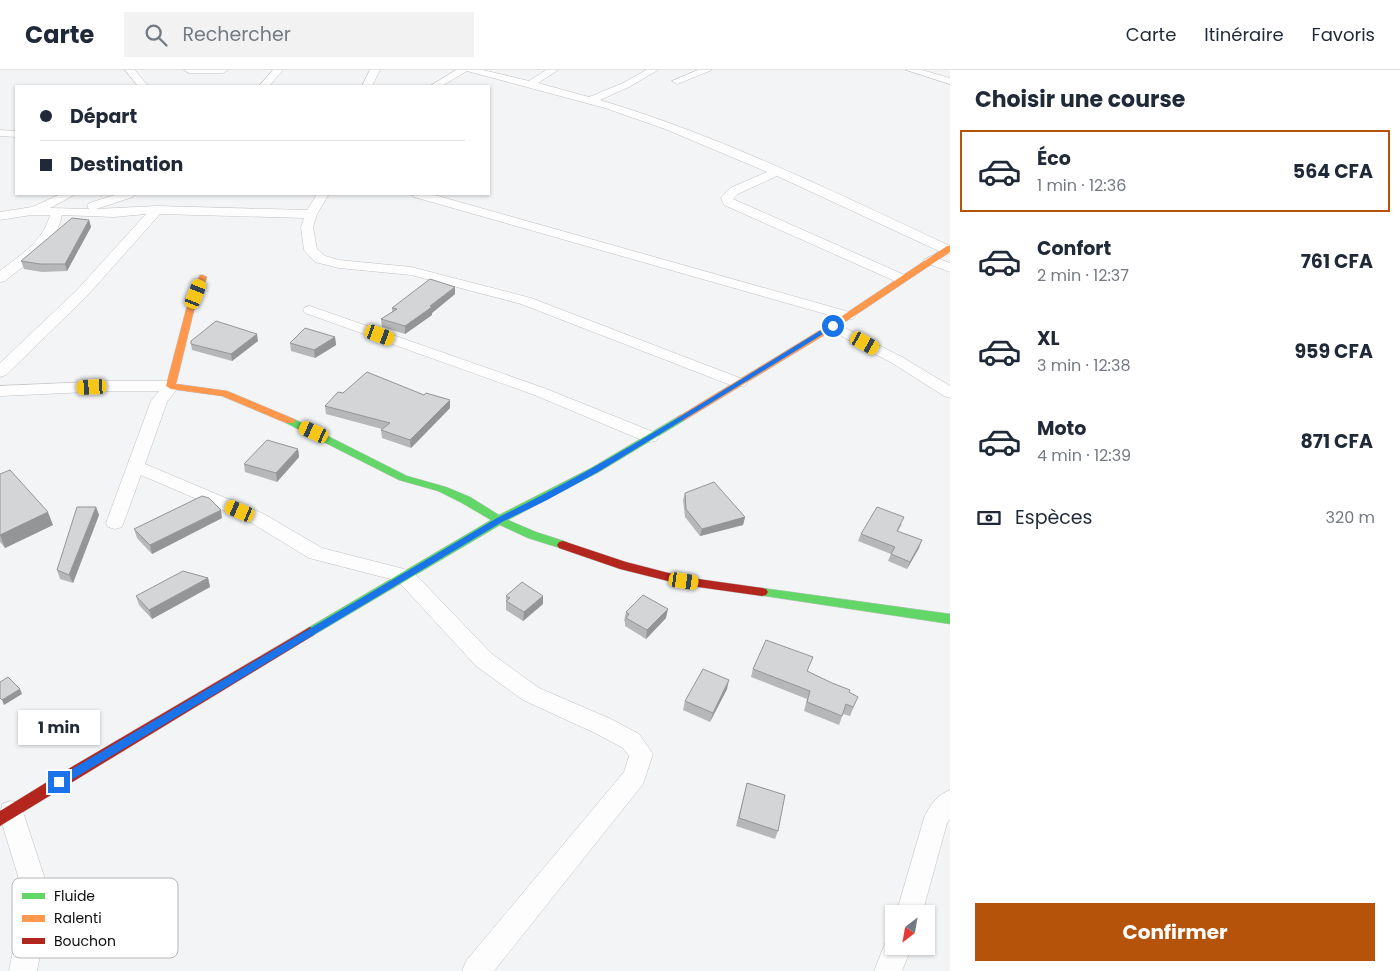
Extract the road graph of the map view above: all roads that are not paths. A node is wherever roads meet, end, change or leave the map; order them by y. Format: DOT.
graph roads {
  1 [pos="130,70"];
  2 [pos="189,70"];
  3 [pos="223,70"];
  4 [pos="278,70"];
  5 [pos="375,70"];
  6 [pos="463,70"];
  7 [pos="471,70"];
  8 [pos="553,70"];
  9 [pos="653,70"];
  10 [pos="707,70"];
  11 [pos="911,70"];
  12 [pos="678,80"];
  13 [pos="950,81"];
  14 [pos="142,85"];
  15 [pos="265,85"];
  16 [pos="368,85"];
  17 [pos="437,85"];
  18 [pos="529,85"];
  19 [pos="590,100"];
  20 [pos="0,133"];
  21 [pos="15,134"];
  22 [pos="776,172"];
  23 [pos="68,195"];
  24 [pos="76,195"];
  25 [pos="126,195"];
  26 [pos="322,195"];
  27 [pos="422,195"];
  28 [pos="89,210"];
  29 [pos="157,210"];
  30 [pos="32,211"];
  31 [pos="57,212"];
  32 [pos="311,214"];
  33 [pos="0,216"];
  34 [pos="949,249"];
  35 [pos="931,260"];
  36 [pos="950,268"];
  37 [pos="203,277"];
  38 [pos="0,278"];
  39 [pos="902,279"];
  40 [pos="310,310"];
  41 [pos="848,316"];
  42 [pos="833,326"];
  43 [pos="0,372"];
  44 [pos="739,383"];
  45 [pos="171,386"];
  46 [pos="0,391"];
  47 [pos="950,393"];
  48 [pos="650,436"];
  49 [pos="135,466"];
  50 [pos="499,520"];
  51 [pos="115,523"];
  52 [pos="405,576"];
  53 [pos="950,619"];
  54 [pos="950,801"];
  55 [pos="6,815"];
  56 [pos="31,878"];
  57 [pos="912,905"];
  58 [pos="894,955"];
  59 [pos="26,958"];
  60 [pos="23,971"];
  61 [pos="476,971"];
  62 [pos="888,971"];
  1 -- 14 [label="street"];
  2 -- 3 [label="street"];
  4 -- 15 [label="street"];
  5 -- 16 [label="street"];
  6 -- 17 [label="street"];
  7 -- 18 [label="street"];
  8 -- 18 [label="street"];
  9 -- 19 [label="street"];
  10 -- 12 [label="street"];
  11 -- 13 [label="street"];
  18 -- 19 [label="street"];
  19 -- 22 [label="street"];
  20 -- 21 [label="street"];
  22 -- 34 [label="street"];
  22 -- 39 [label="street"];
  23 -- 30 [label="street"];
  24 -- 28 [label="street"];
  25 -- 28 [label="street"];
  26 -- 32 [label="street"];
  27 -- 41 [label="street"];
  28 -- 29 [label="street"];
  28 -- 31 [label="street"];
  29 -- 32 [label="street"];
  29 -- 43 [label="street"];
  30 -- 31 [label="street"];
  30 -- 33 [label="street"];
  31 -- 38 [label="street"];
  32 -- 44 [label="street"];
  34 -- 35 [label="street"];
  35 -- 36 [label="street"];
  35 -- 39 [label="street"];
  37 -- 45 [label="street"];
  39 -- 41 [label="street"];
  40 -- 48 [label="street"];
  41 -- 42 [label="street"];
  42 -- 44 [label="street"];
  42 -- 47 [label="street"];
  44 -- 48 [label="street"];
  45 -- 46 [label="street"];
  45 -- 49 [label="street"];
  45 -- 50 [label="street"];
  48 -- 50 [label="street"];
  49 -- 51 [label="street"];
  49 -- 52 [label="street"];
  50 -- 52 [label="street"];
  50 -- 53 [label="street"];
  52 -- 55 [label="street"];
  52 -- 61 [label="street"];
  54 -- 57 [label="street"];
  55 -- 56 [label="street"];
  58 -- 62 [label="street"];
  59 -- 60 [label="street"];
}
